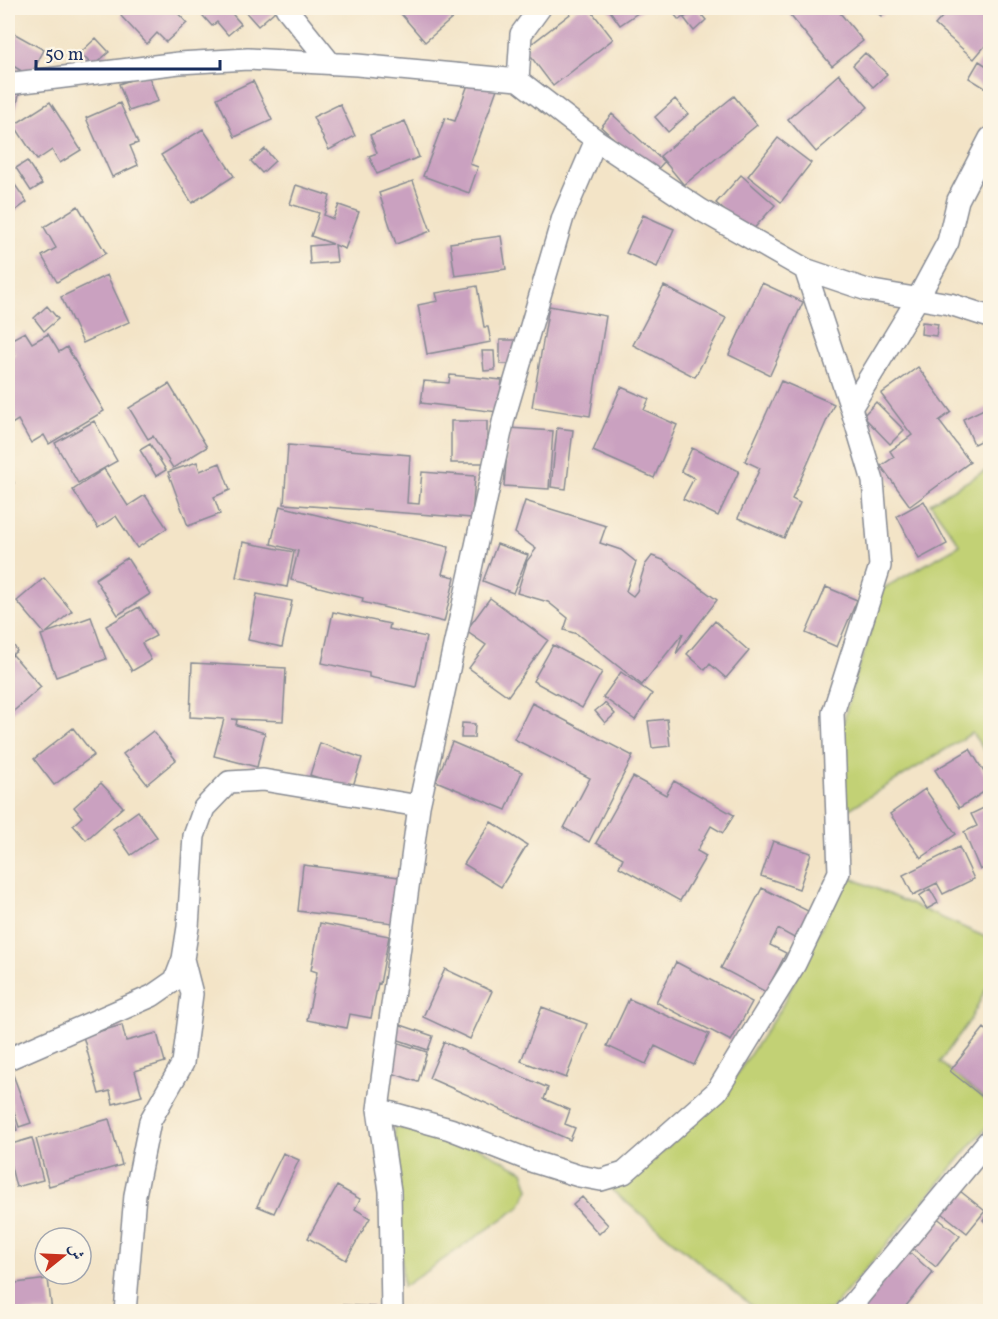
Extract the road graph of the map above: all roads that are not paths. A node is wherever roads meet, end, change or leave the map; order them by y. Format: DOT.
graph roads {
  1 [pos="286,8"];
  2 [pos="540,8"];
  3 [pos="331,64"];
  4 [pos="518,80"];
  5 [pos="8,82"];
  6 [pos="990,138"];
  7 [pos="596,140"];
  8 [pos="805,269"];
  9 [pos="918,298"];
  10 [pos="990,317"];
  11 [pos="851,408"];
  12 [pos="419,806"];
  13 [pos="183,959"];
  14 [pos="8,1059"];
  15 [pos="378,1109"];
  16 [pos="990,1139"];
  17 [pos="125,1311"];
  18 [pos="392,1311"];
  19 [pos="846,1311"];
  1 -- 3 [label="street"];
  2 -- 4 [label="street"];
  3 -- 4 [label="street"];
  3 -- 5 [label="street"];
  4 -- 7 [label="street"];
  6 -- 9 [label="street"];
  7 -- 8 [label="street"];
  7 -- 12 [label="street"];
  8 -- 9 [label="street"];
  8 -- 11 [label="street"];
  9 -- 10 [label="street"];
  9 -- 11 [label="street"];
  11 -- 15 [label="street"];
  12 -- 13 [label="street"];
  12 -- 15 [label="street"];
  13 -- 14 [label="street"];
  13 -- 17 [label="street"];
  15 -- 18 [label="street"];
  16 -- 19 [label="street"];
}
